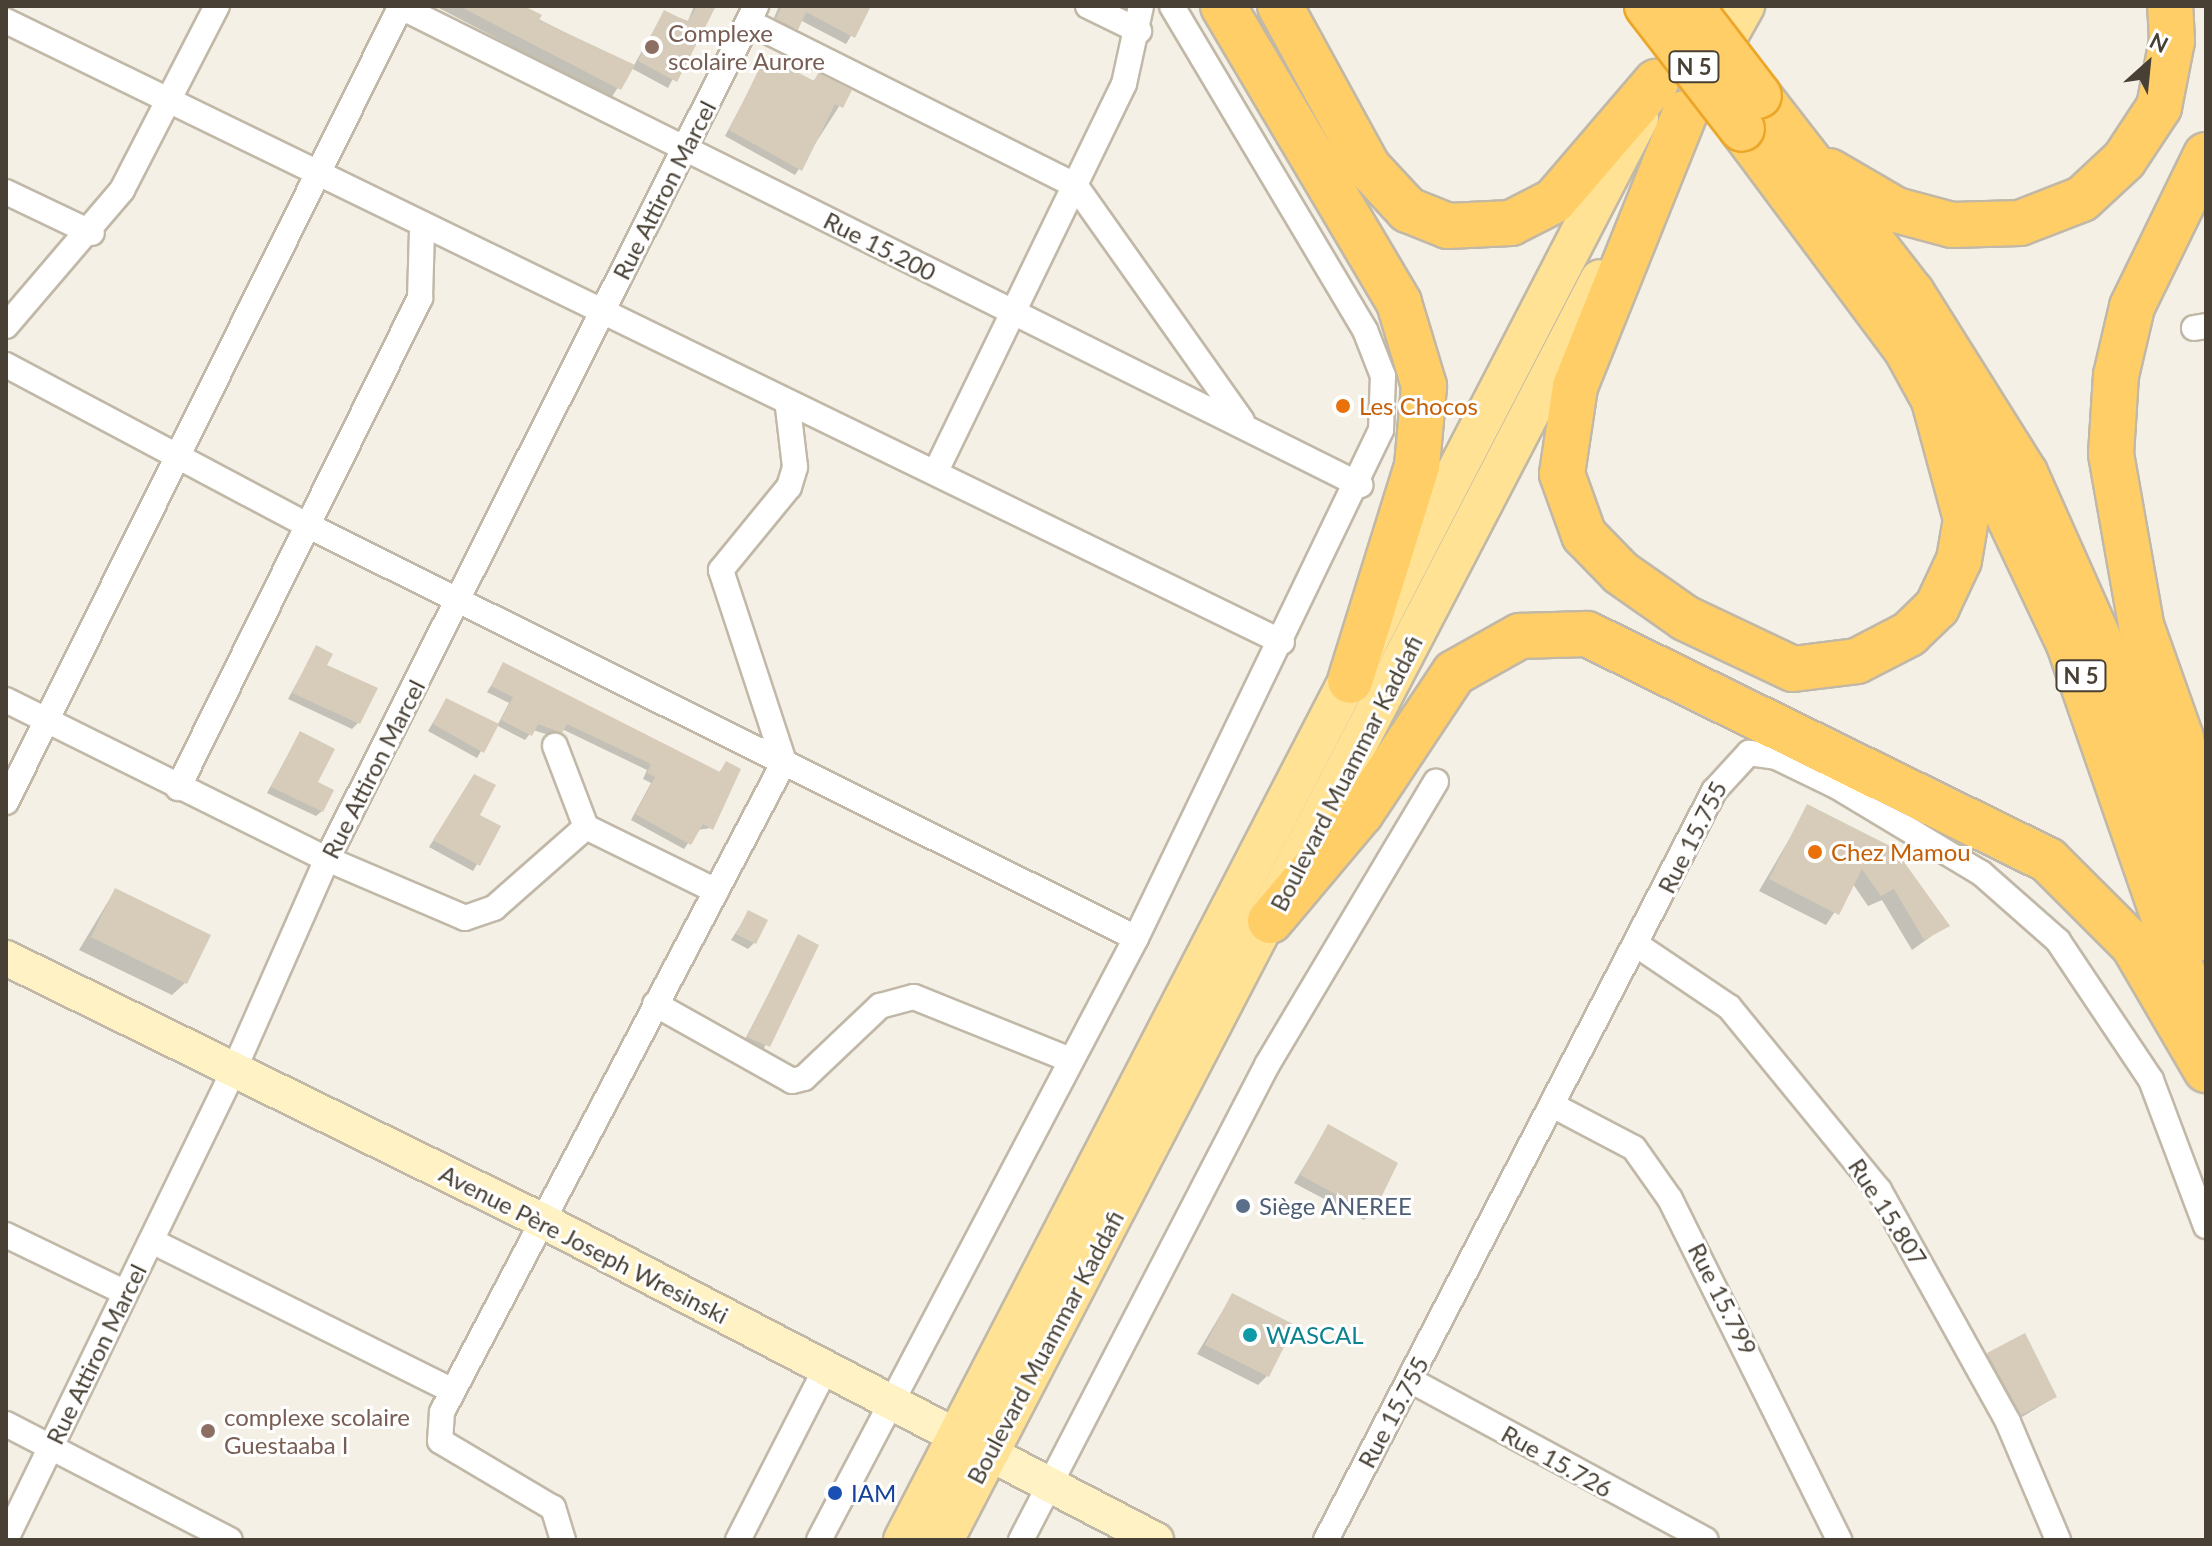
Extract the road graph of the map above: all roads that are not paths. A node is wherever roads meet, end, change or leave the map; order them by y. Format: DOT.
graph roads {
  1 [pos="217,6"];
  2 [pos="401,6"];
  3 [pos="1088,6"];
  4 [pos="1141,6"];
  5 [pos="1172,6"];
  6 [pos="1223,6"];
  7 [pos="1280,6"];
  8 [pos="1647,6"];
  9 [pos="1690,6"];
  10 [pos="1698,6"];
  11 [pos="1745,6"];
  12 [pos="2170,6"];
  13 [pos="752,14"];
  14 [pos="6,21"];
  15 [pos="1139,31"];
  16 [pos="1671,98"];
  17 [pos="168,101"];
  18 [pos="1750,113"];
  19 [pos="686,149"];
  20 [pos="1804,153"];
  21 [pos="2206,155"];
  22 [pos="317,176"];
  23 [pos="1075,185"];
  24 [pos="6,192"];
  25 [pos="422,229"];
  26 [pos="92,233"];
  27 [pos="1011,311"];
  28 [pos="601,313"];
  29 [pos="6,326"];
  30 [pos="1899,336"];
  31 [pos="6,365"];
  32 [pos="788,407"];
  33 [pos="1245,424"];
  34 [pos="177,455"];
  35 [pos="936,471"];
  36 [pos="1360,485"];
  37 [pos="309,526"];
  38 [pos="459,597"];
  39 [pos="1282,642"];
  40 [pos="1350,681"];
  41 [pos="6,700"];
  42 [pos="46,721"];
  43 [pos="555,746"];
  44 [pos="784,762"];
  45 [pos="1436,781"];
  46 [pos="178,788"];
  47 [pos="6,802"];
  48 [pos="586,827"];
  49 [pos="2206,856"];
  50 [pos="327,859"];
  51 [pos="716,891"];
  52 [pos="1270,921"];
  53 [pos="1136,938"];
  54 [pos="2206,938"];
  55 [pos="1637,945"];
  56 [pos="6,958"];
  57 [pos="655,1004"];
  58 [pos="2206,1042"];
  59 [pos="1071,1060"];
  60 [pos="2206,1070"];
  61 [pos="233,1072"];
  62 [pos="1554,1106"];
  63 [pos="545,1222"];
  64 [pos="2206,1226"];
  65 [pos="6,1235"];
  66 [pos="152,1241"];
  67 [pos="124,1292"];
  68 [pos="826,1368"];
  69 [pos="1410,1380"];
  70 [pos="453,1391"];
  71 [pos="891,1402"];
  72 [pos="6,1424"];
  73 [pos="973,1443"];
  74 [pos="52,1447"];
  75 [pos="1051,1483"];
  76 [pos="6,1539"];
  77 [pos="230,1540"];
  78 [pos="563,1540"];
  79 [pos="738,1540"];
  80 [pos="819,1540"];
  81 [pos="903,1540"];
  82 [pos="944,1540"];
  83 [pos="1021,1540"];
  84 [pos="1156,1540"];
  85 [pos="1326,1540"];
  86 [pos="1706,1540"];
  87 [pos="1839,1540"];
  88 [pos="2058,1540"];
  1 -- 17 [label="street"];
  2 -- 19 [label="street, Rue 15.200"];
  2 -- 22 [label="street"];
  3 -- 15 [label="street"];
  4 -- 15 [label="street"];
  5 -- 36 [label="street"];
  6 -- 40 [label="highway"];
  7 -- 16 [label="highway"];
  8 -- 18 [label="highway, N 5, bridge"];
  9 -- 18 [label="highway, N 5, bridge"];
  10 -- 16 [label="main road, Boulevard Muammar Kaddafi"];
  11 -- 16 [label="main road, Boulevard Muammar Kaddafi"];
  12 -- 20 [label="highway"];
  13 -- 19 [label="street, Rue Attiron Marcel"];
  13 -- 23 [label="street"];
  14 -- 17 [label="street"];
  15 -- 23 [label="street"];
  16 -- 30 [label="highway"];
  16 -- 40 [label="main road, Boulevard Muammar Kaddafi"];
  16 -- 52 [label="main road, Boulevard Muammar Kaddafi"];
  17 -- 22 [label="street"];
  17 -- 26 [label="street"];
  18 -- 20 [label="highway, N 5"];
  18 -- 30 [label="highway, N 5"];
  19 -- 27 [label="street, Rue 15.200"];
  19 -- 28 [label="street, Rue Attiron Marcel"];
  20 -- 54 [label="highway, N 5"];
  21 -- 49 [label="highway"];
  22 -- 25 [label="street"];
  22 -- 34 [label="street"];
  23 -- 27 [label="street"];
  23 -- 33 [label="street"];
  24 -- 26 [label="street"];
  25 -- 28 [label="street"];
  25 -- 37 [label="street"];
  26 -- 29 [label="street"];
  27 -- 33 [label="street, Rue 15.200"];
  27 -- 35 [label="street"];
  28 -- 32 [label="street"];
  28 -- 38 [label="street, Rue Attiron Marcel"];
  30 -- 58 [label="highway, N 5"];
  31 -- 34 [label="street"];
  32 -- 35 [label="street"];
  32 -- 44 [label="street"];
  33 -- 36 [label="street, Rue 15.200"];
  34 -- 37 [label="street"];
  34 -- 42 [label="street"];
  35 -- 39 [label="street"];
  36 -- 39 [label="street"];
  37 -- 38 [label="street"];
  37 -- 46 [label="street"];
  38 -- 44 [label="street"];
  38 -- 50 [label="street, Rue Attiron Marcel"];
  39 -- 53 [label="street"];
  40 -- 73 [label="main road, Boulevard Muammar Kaddafi"];
  41 -- 42 [label="street"];
  42 -- 46 [label="street"];
  42 -- 47 [label="street"];
  43 -- 48 [label="street"];
  44 -- 51 [label="street"];
  44 -- 53 [label="street"];
  45 -- 75 [label="street"];
  46 -- 50 [label="street"];
  48 -- 50 [label="street"];
  48 -- 51 [label="street"];
  50 -- 61 [label="street, Rue Attiron Marcel"];
  51 -- 57 [label="street"];
  52 -- 60 [label="highway"];
  52 -- 73 [label="main road, Boulevard Muammar Kaddafi"];
  53 -- 59 [label="street"];
  55 -- 62 [label="street, Rue 15.755"];
  55 -- 64 [label="street, Rue 15.755"];
  55 -- 88 [label="street, Rue 15.807"];
  56 -- 61 [label="street, Avenue Père Joseph Wresinski"];
  57 -- 59 [label="street"];
  57 -- 63 [label="street"];
  59 -- 71 [label="street"];
  61 -- 63 [label="street, Avenue Père Joseph Wresinski"];
  61 -- 66 [label="street, Rue Attiron Marcel"];
  62 -- 69 [label="street, Rue 15.755"];
  62 -- 87 [label="street, Rue 15.799"];
  63 -- 68 [label="street, Avenue Père Joseph Wresinski"];
  63 -- 70 [label="street"];
  65 -- 67 [label="street"];
  66 -- 67 [label="street, Rue Attiron Marcel"];
  66 -- 70 [label="street"];
  67 -- 74 [label="street, Rue Attiron Marcel"];
  68 -- 71 [label="street, Avenue Père Joseph Wresinski"];
  68 -- 79 [label="street"];
  69 -- 85 [label="street, Rue 15.755"];
  69 -- 86 [label="street, Rue 15.726"];
  70 -- 78 [label="street"];
  71 -- 73 [label="street, Avenue Père Joseph Wresinski"];
  71 -- 80 [label="street"];
  72 -- 74 [label="street"];
  73 -- 75 [label="street, Avenue Père Joseph Wresinski"];
  73 -- 81 [label="main road, Boulevard Muammar Kaddafi"];
  73 -- 82 [label="main road, Boulevard Muammar Kaddafi"];
  74 -- 76 [label="street, Rue Attiron Marcel"];
  74 -- 77 [label="street"];
  75 -- 83 [label="street"];
  75 -- 84 [label="street, Avenue Père Joseph Wresinski"];
}
